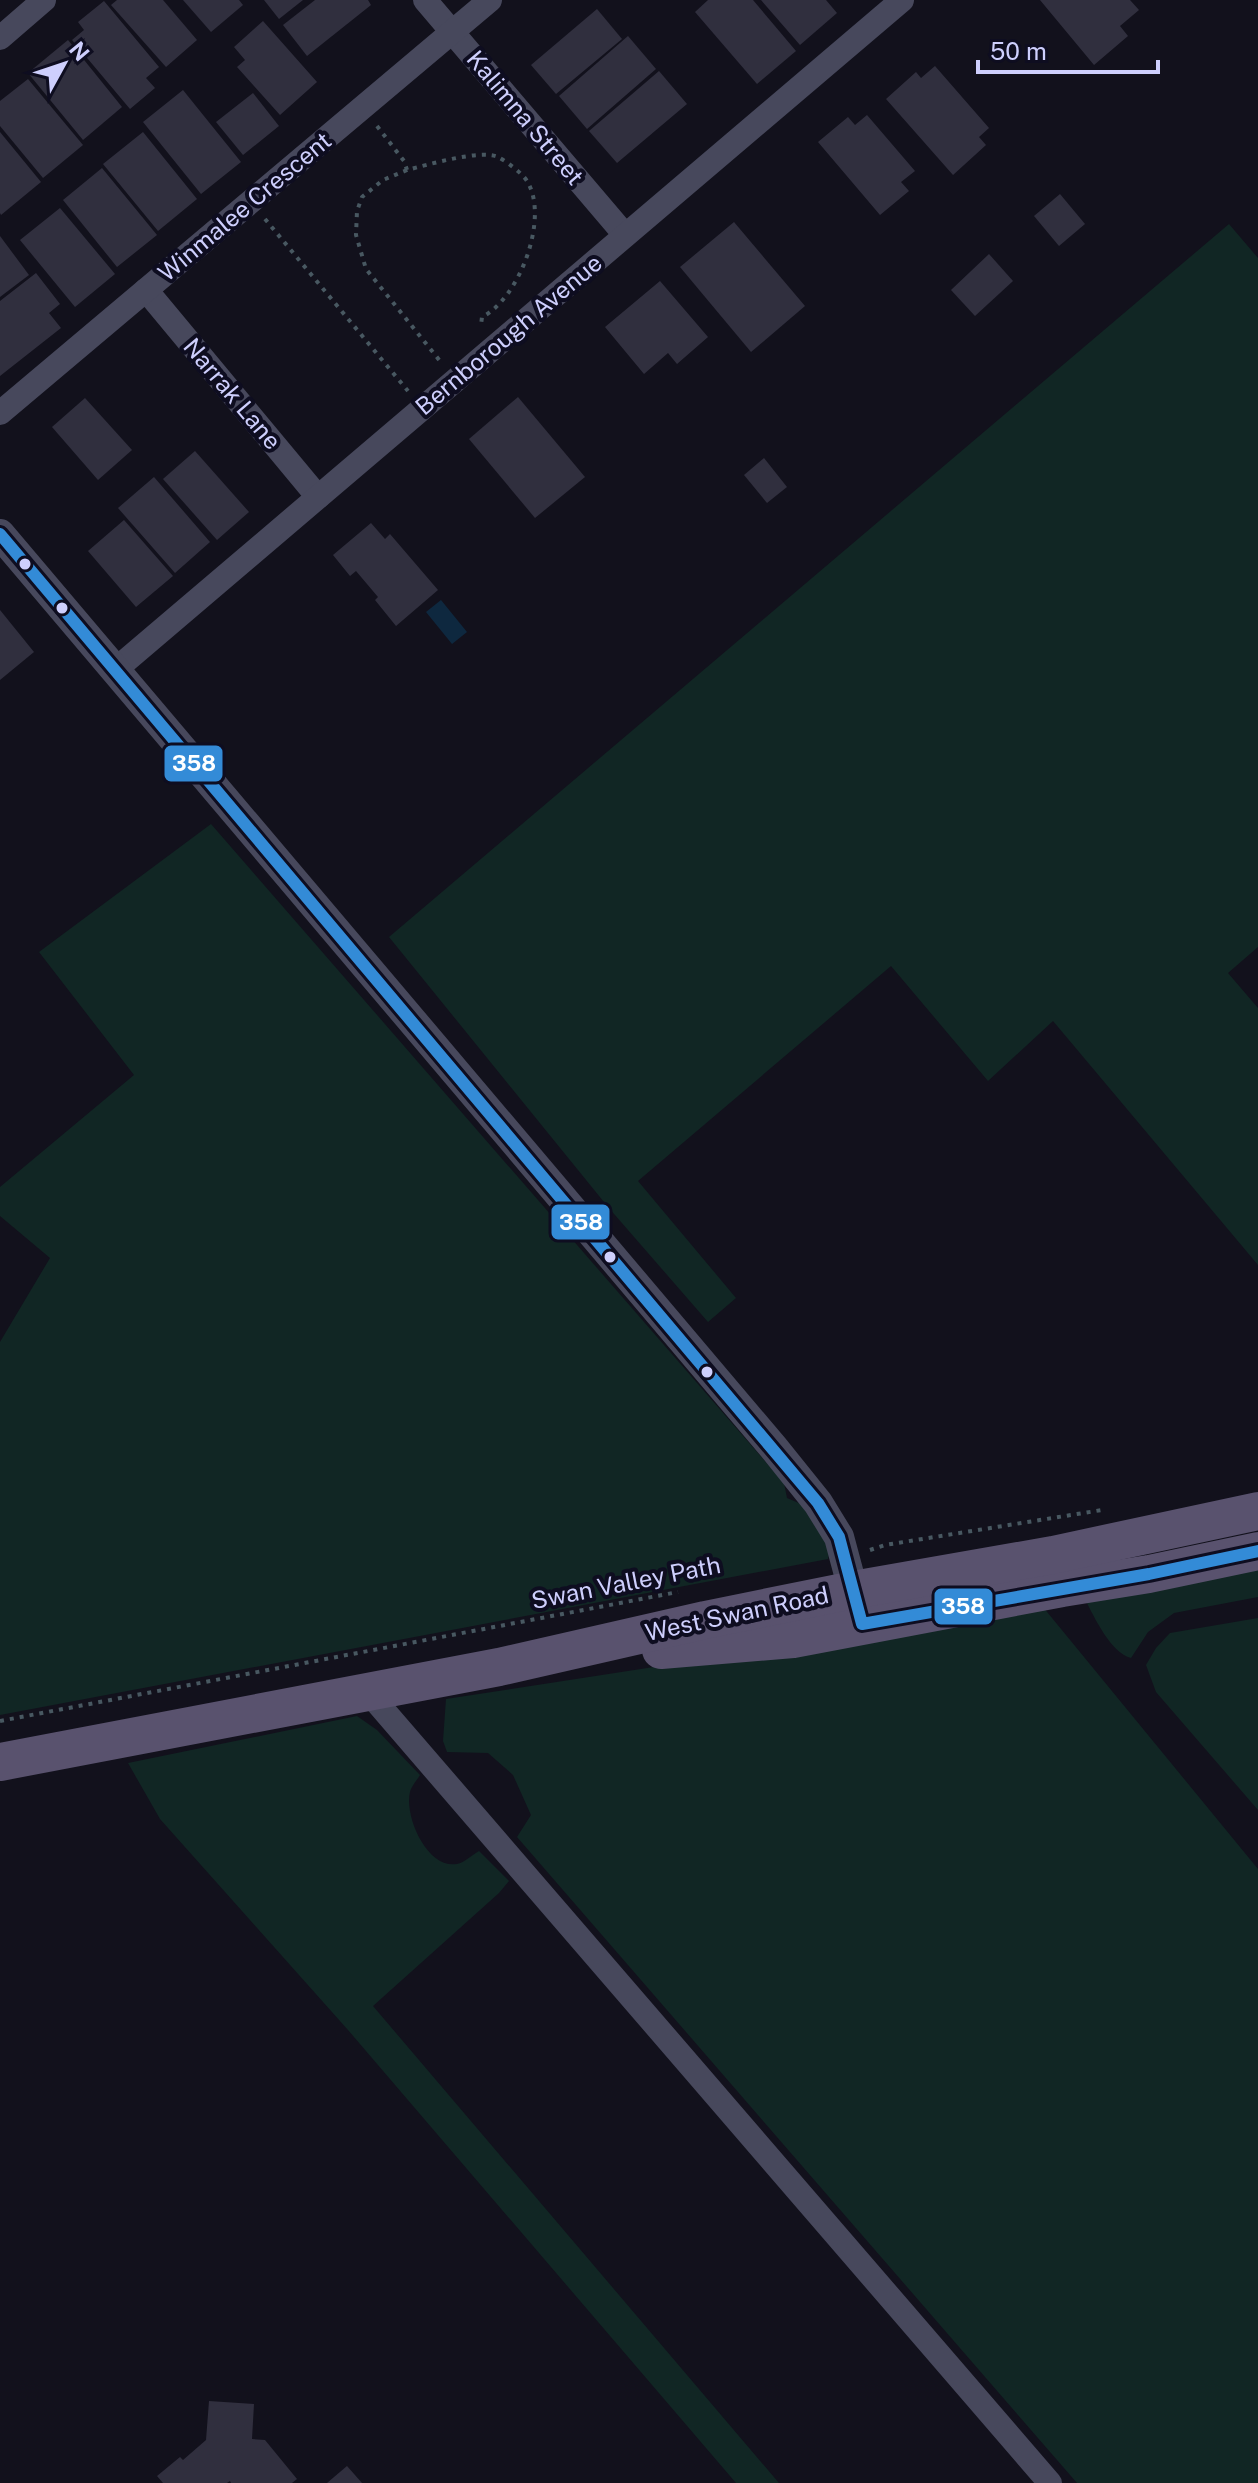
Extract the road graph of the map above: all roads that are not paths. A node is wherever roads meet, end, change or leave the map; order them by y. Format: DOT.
graph roads {
  1 [pos="44,0"];
  2 [pos="425,0"];
  3 [pos="490,0"];
  4 [pos="902,0"];
  5 [pos="452,32"];
  6 [pos="0,38"];
  7 [pos="625,235"];
  8 [pos="146,290"];
  9 [pos="0,413"];
  10 [pos="318,497"];
  11 [pos="0,534"];
  12 [pos="115,670"];
  13 [pos="1258,1511"];
  14 [pos="1258,1551"];
  15 [pos="854,1591"];
  16 [pos="367,1691"];
  17 [pos="0,1762"];
  18 [pos="1050,2483"];
  1 -- 6 [label="street"];
  2 -- 5 [label="street, Kalimna Street"];
  3 -- 5 [label="street, Winmalee Crescent"];
  4 -- 7 [label="street, Bernborough Avenue"];
  5 -- 7 [label="street, Kalimna Street"];
  5 -- 8 [label="street, Winmalee Crescent"];
  7 -- 10 [label="street, Bernborough Avenue"];
  8 -- 9 [label="street, Winmalee Crescent"];
  8 -- 10 [label="street, Narrak Lane"];
  10 -- 12 [label="street, Bernborough Avenue"];
  11 -- 12 [label="street"];
  12 -- 15 [label="street"];
  13 -- 15 [label="main road, West Swan Road"];
  14 -- 15 [label="main road, West Swan Road"];
  15 -- 16 [label="main road, West Swan Road"];
  16 -- 17 [label="main road, West Swan Road"];
  16 -- 18 [label="street"];
}
